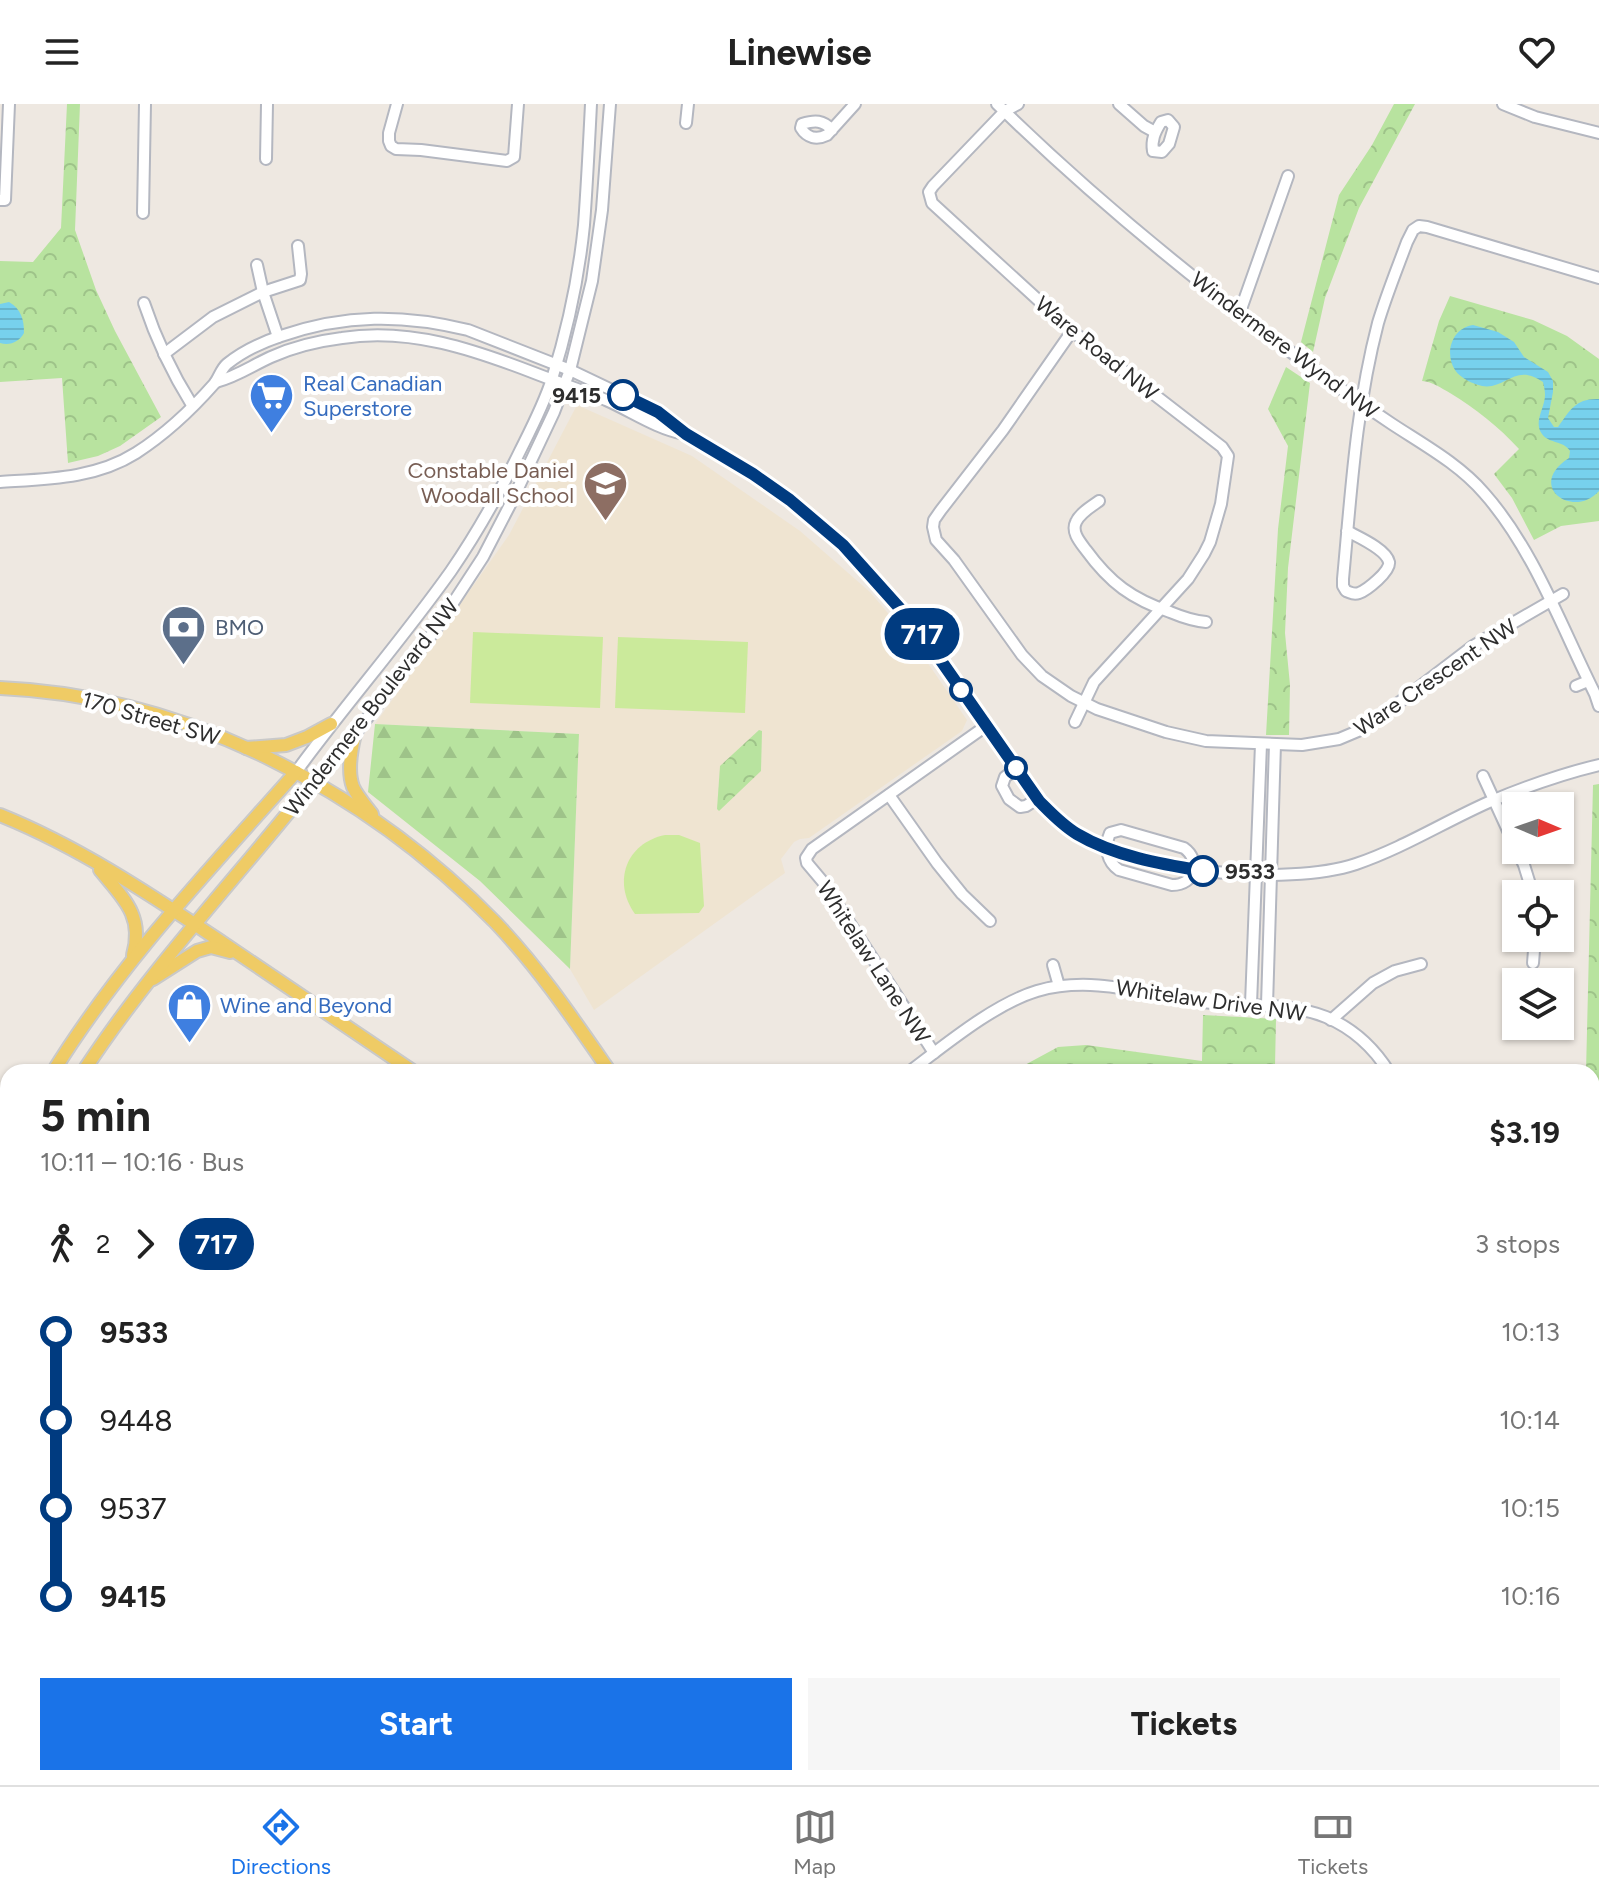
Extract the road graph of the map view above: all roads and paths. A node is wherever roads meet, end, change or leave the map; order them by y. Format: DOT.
graph roads {
  1 [pos="9,104"];
  2 [pos="145,104"];
  3 [pos="267,104"];
  4 [pos="397,104"];
  5 [pos="518,104"];
  6 [pos="591,104"];
  7 [pos="610,104"];
  8 [pos="688,104"];
  9 [pos="855,104"];
  10 [pos="1018,104"];
  11 [pos="1119,104"];
  12 [pos="1503,104"];
  13 [pos="1003,106"];
  14 [pos="686,123"];
  15 [pos="832,130"];
  16 [pos="1155,132"];
  17 [pos="1599,133"];
  18 [pos="266,159"];
  19 [pos="1288,176"];
  20 [pos="0,200"];
  21 [pos="143,213"];
  22 [pos="298,246"];
  23 [pos="257,265"];
  24 [pos="1599,278"];
  25 [pos="263,292"];
  26 [pos="144,303"];
  27 [pos="1240,312"];
  28 [pos="1072,331"];
  29 [pos="278,337"];
  30 [pos="164,354"];
  31 [pos="556,364"];
  32 [pos="570,370"];
  33 [pos="551,380"];
  34 [pos="216,382"];
  35 [pos="564,385"];
  36 [pos="1362,404"];
  37 [pos="192,405"];
  38 [pos="686,434"];
  39 [pos="0,482"];
  40 [pos="1099,501"];
  41 [pos="1347,531"];
  42 [pos="1563,594"];
  43 [pos="1550,602"];
  44 [pos="1160,609"];
  45 [pos="1206,622"];
  46 [pos="1588,681"];
  47 [pos="1576,686"];
  48 [pos="0,688"];
  49 [pos="1597,693"];
  50 [pos="1083,703"];
  51 [pos="1599,706"];
  52 [pos="1075,722"];
  53 [pos="331,724"];
  54 [pos="986,726"];
  55 [pos="355,734"];
  56 [pos="1261,744"];
  57 [pos="1275,744"];
  58 [pos="246,748"];
  59 [pos="1599,765"];
  60 [pos="1016,769"];
  61 [pos="296,772"];
  62 [pos="1483,776"];
  63 [pos="313,782"];
  64 [pos="889,795"];
  65 [pos="1037,799"];
  66 [pos="1494,800"];
  67 [pos="0,815"];
  68 [pos="1502,818"];
  69 [pos="376,820"];
  70 [pos="1107,847"];
  71 [pos="93,861"];
  72 [pos="1194,869"];
  73 [pos="1256,873"];
  74 [pos="1271,874"];
  75 [pos="174,910"];
  76 [pos="990,921"];
  77 [pos="194,924"];
  78 [pos="1533,952"];
  79 [pos="240,954"];
  80 [pos="131,962"];
  81 [pos="1533,963"];
  82 [pos="1421,964"];
  83 [pos="1053,965"];
  84 [pos="147,983"];
  85 [pos="1059,986"];
  86 [pos="1251,1004"];
  87 [pos="1267,1005"];
  88 [pos="1331,1020"];
  89 [pos="934,1053"];
  90 [pos="58,1064"];
  91 [pos="89,1064"];
  92 [pos="402,1064"];
  93 [pos="604,1064"];
  94 [pos="920,1064"];
  95 [pos="1383,1064"];
  1 -- 20 [label="street"];
  2 -- 21 [label="street"];
  3 -- 18 [label="street"];
  4 -- 5 [label="street"];
  6 -- 31 [label="street, Windermere Boulevard NW"];
  7 -- 32 [label="street, Windermere Boulevard NW"];
  8 -- 14 [label="street"];
  9 -- 15 [label="street"];
  10 -- 13 [label="street"];
  11 -- 16 [label="street"];
  12 -- 17 [label="street"];
  13 -- 27 [label="street, Windermere Wynd NW"];
  13 -- 28 [label="street, Ware Road NW"];
  19 -- 27 [label="street"];
  22 -- 25 [label="street"];
  23 -- 25 [label="street"];
  24 -- 36 [label="street"];
  25 -- 29 [label="street"];
  25 -- 30 [label="street"];
  26 -- 30 [label="street"];
  27 -- 36 [label="street, Windermere Wynd NW"];
  28 -- 44 [label="street, Ware Road NW"];
  28 -- 50 [label="street, Ware Crescent NW"];
  29 -- 31 [label="street"];
  29 -- 34 [label="street"];
  30 -- 37 [label="street"];
  31 -- 32 [label="street"];
  31 -- 33 [label="street, Windermere Boulevard NW"];
  32 -- 35 [label="street, Windermere Boulevard NW"];
  32 -- 38 [label="street"];
  33 -- 34 [label="street"];
  33 -- 35 [label="street"];
  33 -- 53 [label="street, Windermere Boulevard NW"];
  34 -- 37 [label="street"];
  35 -- 38 [label="street"];
  35 -- 55 [label="street, Windermere Boulevard NW"];
  36 -- 41 [label="street"];
  36 -- 43 [label="street, Windermere Wynd NW"];
  37 -- 39 [label="street"];
  38 -- 54 [label="street"];
  40 -- 44 [label="street"];
  41 -- 41 [label="street"];
  42 -- 43 [label="street"];
  43 -- 46 [label="street, Windermere Wynd NW"];
  43 -- 57 [label="street, Ware Crescent NW"];
  44 -- 45 [label="street"];
  44 -- 50 [label="street, Ware Road NW"];
  46 -- 47 [label="street"];
  46 -- 49 [label="street, Windermere Wynd NW"];
  48 -- 58 [label="main road, 170 Street SW"];
  49 -- 51 [label="street, Windermere Wynd NW"];
  50 -- 52 [label="street"];
  50 -- 56 [label="street, Ware Crescent NW"];
  53 -- 58 [label="main road"];
  53 -- 61 [label="street, Windermere Boulevard NW"];
  54 -- 60 [label="street"];
  54 -- 64 [label="street, Whitelaw Lane NW"];
  55 -- 63 [label="street, Windermere Boulevard NW"];
  55 -- 69 [label="main road"];
  56 -- 57 [label="street, Ware Crescent NW"];
  56 -- 73 [label="street"];
  57 -- 74 [label="street"];
  58 -- 61 [label="main road, 170 Street SW"];
  59 -- 66 [label="street"];
  60 -- 65 [label="street"];
  60 -- 65 [label="street"];
  61 -- 63 [label="main road, 170 Street SW"];
  61 -- 75 [label="main road, Windermere Boulevard NW"];
  62 -- 66 [label="street"];
  63 -- 69 [label="main road, 170 Street SW"];
  63 -- 77 [label="main road, Windermere Boulevard NW"];
  64 -- 76 [label="street"];
  64 -- 89 [label="street, Whitelaw Lane NW"];
  65 -- 70 [label="street"];
  66 -- 68 [label="street"];
  66 -- 74 [label="street"];
  67 -- 71 [label="main road"];
  69 -- 93 [label="main road"];
  70 -- 72 [label="street"];
  70 -- 72 [label="street"];
  70 -- 72 [label="street"];
  71 -- 75 [label="main road"];
  71 -- 80 [label="main road"];
  72 -- 73 [label="street"];
  73 -- 74 [label="street"];
  73 -- 86 [label="street"];
  74 -- 87 [label="street"];
  75 -- 77 [label="main road"];
  75 -- 80 [label="main road, Windermere Boulevard NW"];
  77 -- 79 [label="main road"];
  77 -- 84 [label="main road, Windermere Boulevard NW"];
  78 -- 81 [label="street"];
  79 -- 84 [label="main road"];
  79 -- 92 [label="main road"];
  80 -- 90 [label="main road, Windermere Boulevard NW"];
  82 -- 88 [label="street"];
  83 -- 85 [label="street"];
  84 -- 91 [label="main road, Windermere Boulevard NW"];
  85 -- 86 [label="street, Whitelaw Drive NW"];
  85 -- 89 [label="street, Whitelaw Drive NW"];
  86 -- 87 [label="street, Whitelaw Drive NW"];
  87 -- 88 [label="street, Whitelaw Drive NW"];
  88 -- 95 [label="street, Whitelaw Drive NW"];
  89 -- 94 [label="street, Whitelaw Drive NW"];
}
